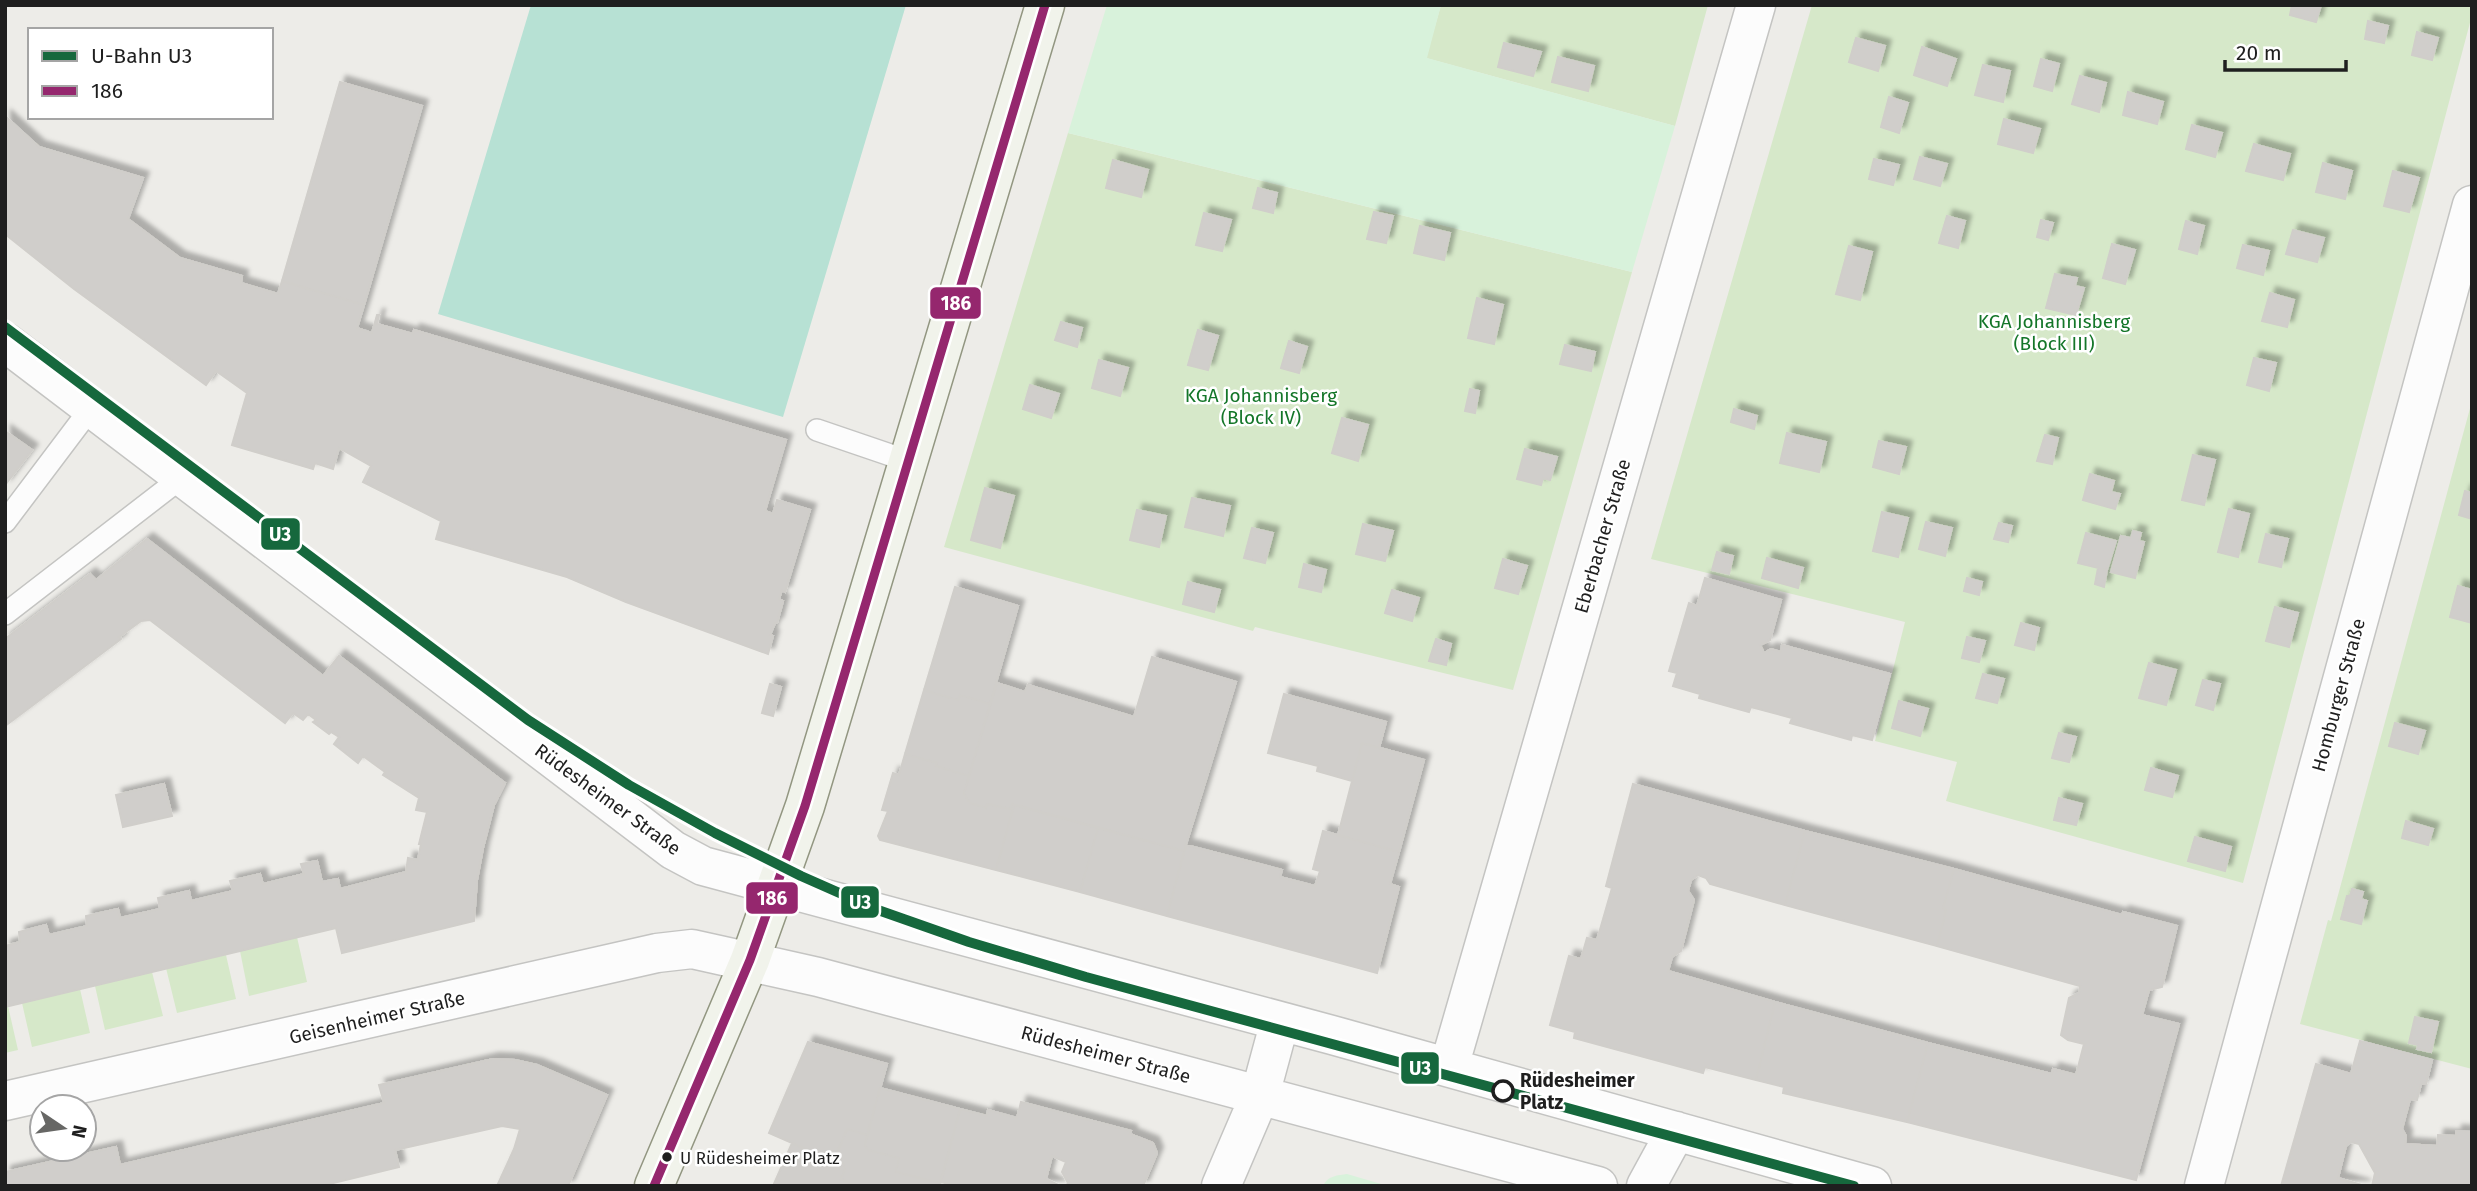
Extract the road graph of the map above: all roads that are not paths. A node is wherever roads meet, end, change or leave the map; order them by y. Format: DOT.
graph roads {
  1 [pos="1045,5"];
  2 [pos="1756,5"];
  3 [pos="2472,205"];
  4 [pos="5,342"];
  5 [pos="91,408"];
  6 [pos="817,430"];
  7 [pos="908,461"];
  8 [pos="181,478"];
  9 [pos="5,522"];
  10 [pos="5,614"];
  11 [pos="777,886"];
  12 [pos="750,960"];
  13 [pos="1280,1021"];
  14 [pos="1449,1067"];
  15 [pos="1260,1095"];
  16 [pos="5,1101"];
  17 [pos="1676,1131"];
  18 [pos="654,1186"];
  19 [pos="1221,1186"];
  20 [pos="1598,1186"];
  21 [pos="1646,1186"];
  22 [pos="1872,1186"];
  23 [pos="2204,1186"];
  1 -- 7 [label="street"];
  2 -- 14 [label="street, Eberbacher Straße"];
  3 -- 23 [label="street, Homburger Straße"];
  4 -- 5 [label="street, Rüdesheimer Straße"];
  5 -- 8 [label="street, Rüdesheimer Straße"];
  5 -- 9 [label="lane"];
  6 -- 7 [label="lane"];
  7 -- 11 [label="street"];
  8 -- 10 [label="lane"];
  8 -- 11 [label="street, Rüdesheimer Straße"];
  11 -- 12 [label="street"];
  11 -- 13 [label="street, Rüdesheimer Straße"];
  12 -- 15 [label="street, Rüdesheimer Straße"];
  12 -- 16 [label="street, Geisenheimer Straße"];
  12 -- 18 [label="street"];
  13 -- 14 [label="street, Rüdesheimer Straße"];
  13 -- 15 [label="street"];
  14 -- 17 [label="street, Rüdesheimer Straße"];
  15 -- 19 [label="street"];
  15 -- 20 [label="street, Rüdesheimer Straße"];
  17 -- 21 [label="street"];
  17 -- 22 [label="street, Rüdesheimer Straße"];
}
